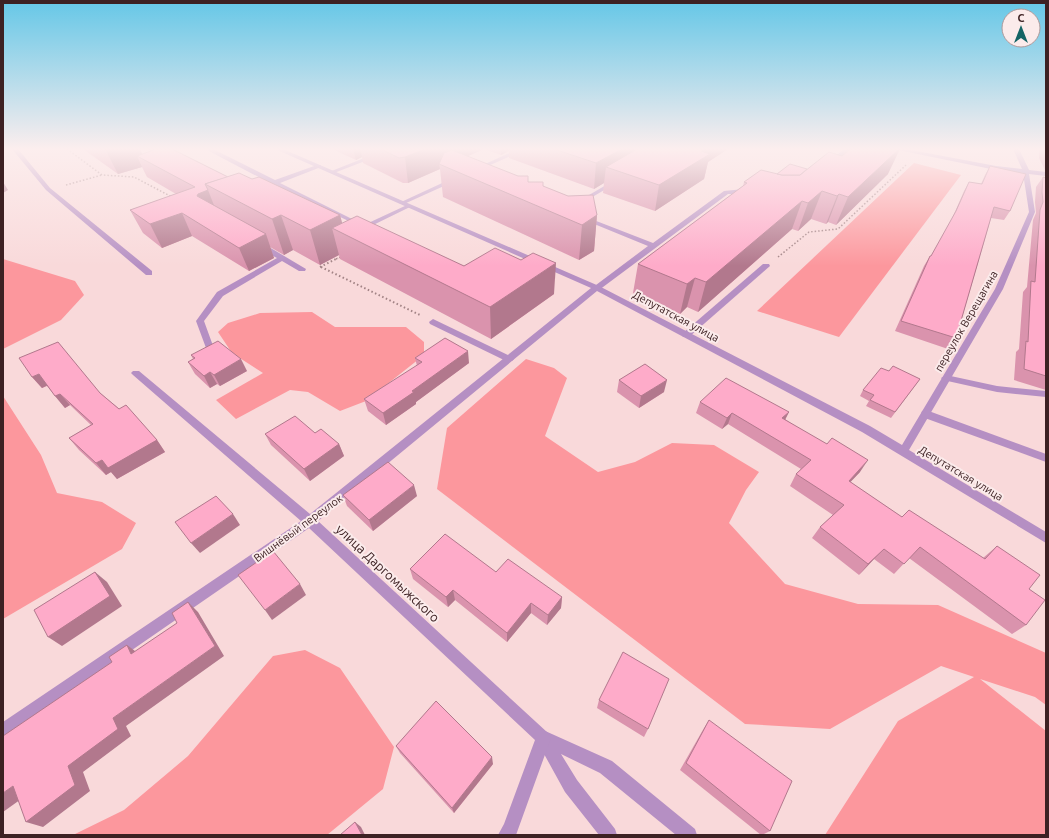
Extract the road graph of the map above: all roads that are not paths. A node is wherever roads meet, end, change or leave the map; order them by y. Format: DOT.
graph roads {
  1 [pos="47,188"];
  2 [pos="280,188"];
  3 [pos="368,188"];
  4 [pos="435,188"];
  5 [pos="603,188"];
  6 [pos="1029,188"];
  7 [pos="758,195"];
  8 [pos="402,203"];
  9 [pos="409,206"];
  10 [pos="571,207"];
  11 [pos="580,217"];
  12 [pos="365,227"];
  13 [pos="375,232"];
  14 [pos="257,243"];
  15 [pos="654,246"];
  16 [pos="282,258"];
  17 [pos="766,266"];
  18 [pos="302,269"];
  19 [pos="150,273"];
  20 [pos="596,288"];
  21 [pos="433,322"];
  22 [pos="686,335"];
  23 [pos="212,354"];
  24 [pos="509,359"];
  25 [pos="136,373"];
  26 [pos="946,378"];
  27 [pos="1046,394"];
  28 [pos="926,414"];
  29 [pos="903,452"];
  30 [pos="1046,458"];
  31 [pos="310,521"];
  32 [pos="1046,538"];
  33 [pos="3,731"];
  34 [pos="544,738"];
  35 [pos="506,835"];
  36 [pos="610,835"];
  37 [pos="689,835"];
  1 -- 19 [label="street"];
  2 -- 12 [label="street"];
  3 -- 8 [label="street, Депутатская улица"];
  4 -- 8 [label="street"];
  5 -- 10 [label="street"];
  6 -- 26 [label="street, переулок Верещагина"];
  7 -- 15 [label="street, Вишнёвый переулок"];
  8 -- 9 [label="street, Депутатская улица"];
  9 -- 12 [label="street"];
  9 -- 20 [label="street, Депутатская улица"];
  11 -- 15 [label="street"];
  12 -- 13 [label="street"];
  14 -- 16 [label="street"];
  15 -- 20 [label="street, Вишнёвый переулок"];
  16 -- 18 [label="street"];
  16 -- 23 [label="street"];
  17 -- 22 [label="street"];
  20 -- 22 [label="street, Депутатская улица"];
  20 -- 24 [label="street, Вишнёвый переулок"];
  21 -- 24 [label="street"];
  22 -- 29 [label="street, Депутатская улица"];
  24 -- 31 [label="street, Вишнёвый переулок"];
  25 -- 31 [label="street, улица Даргомыжского"];
  26 -- 27 [label="street"];
  26 -- 28 [label="street, переулок Верещагина"];
  28 -- 29 [label="street, переулок Верещагина"];
  28 -- 30 [label="street"];
  29 -- 32 [label="street, Депутатская улица"];
  31 -- 33 [label="street, Вишнёвый переулок"];
  31 -- 34 [label="street, улица Даргомыжского"];
  34 -- 35 [label="street"];
  34 -- 36 [label="street"];
  34 -- 37 [label="street"];
}
